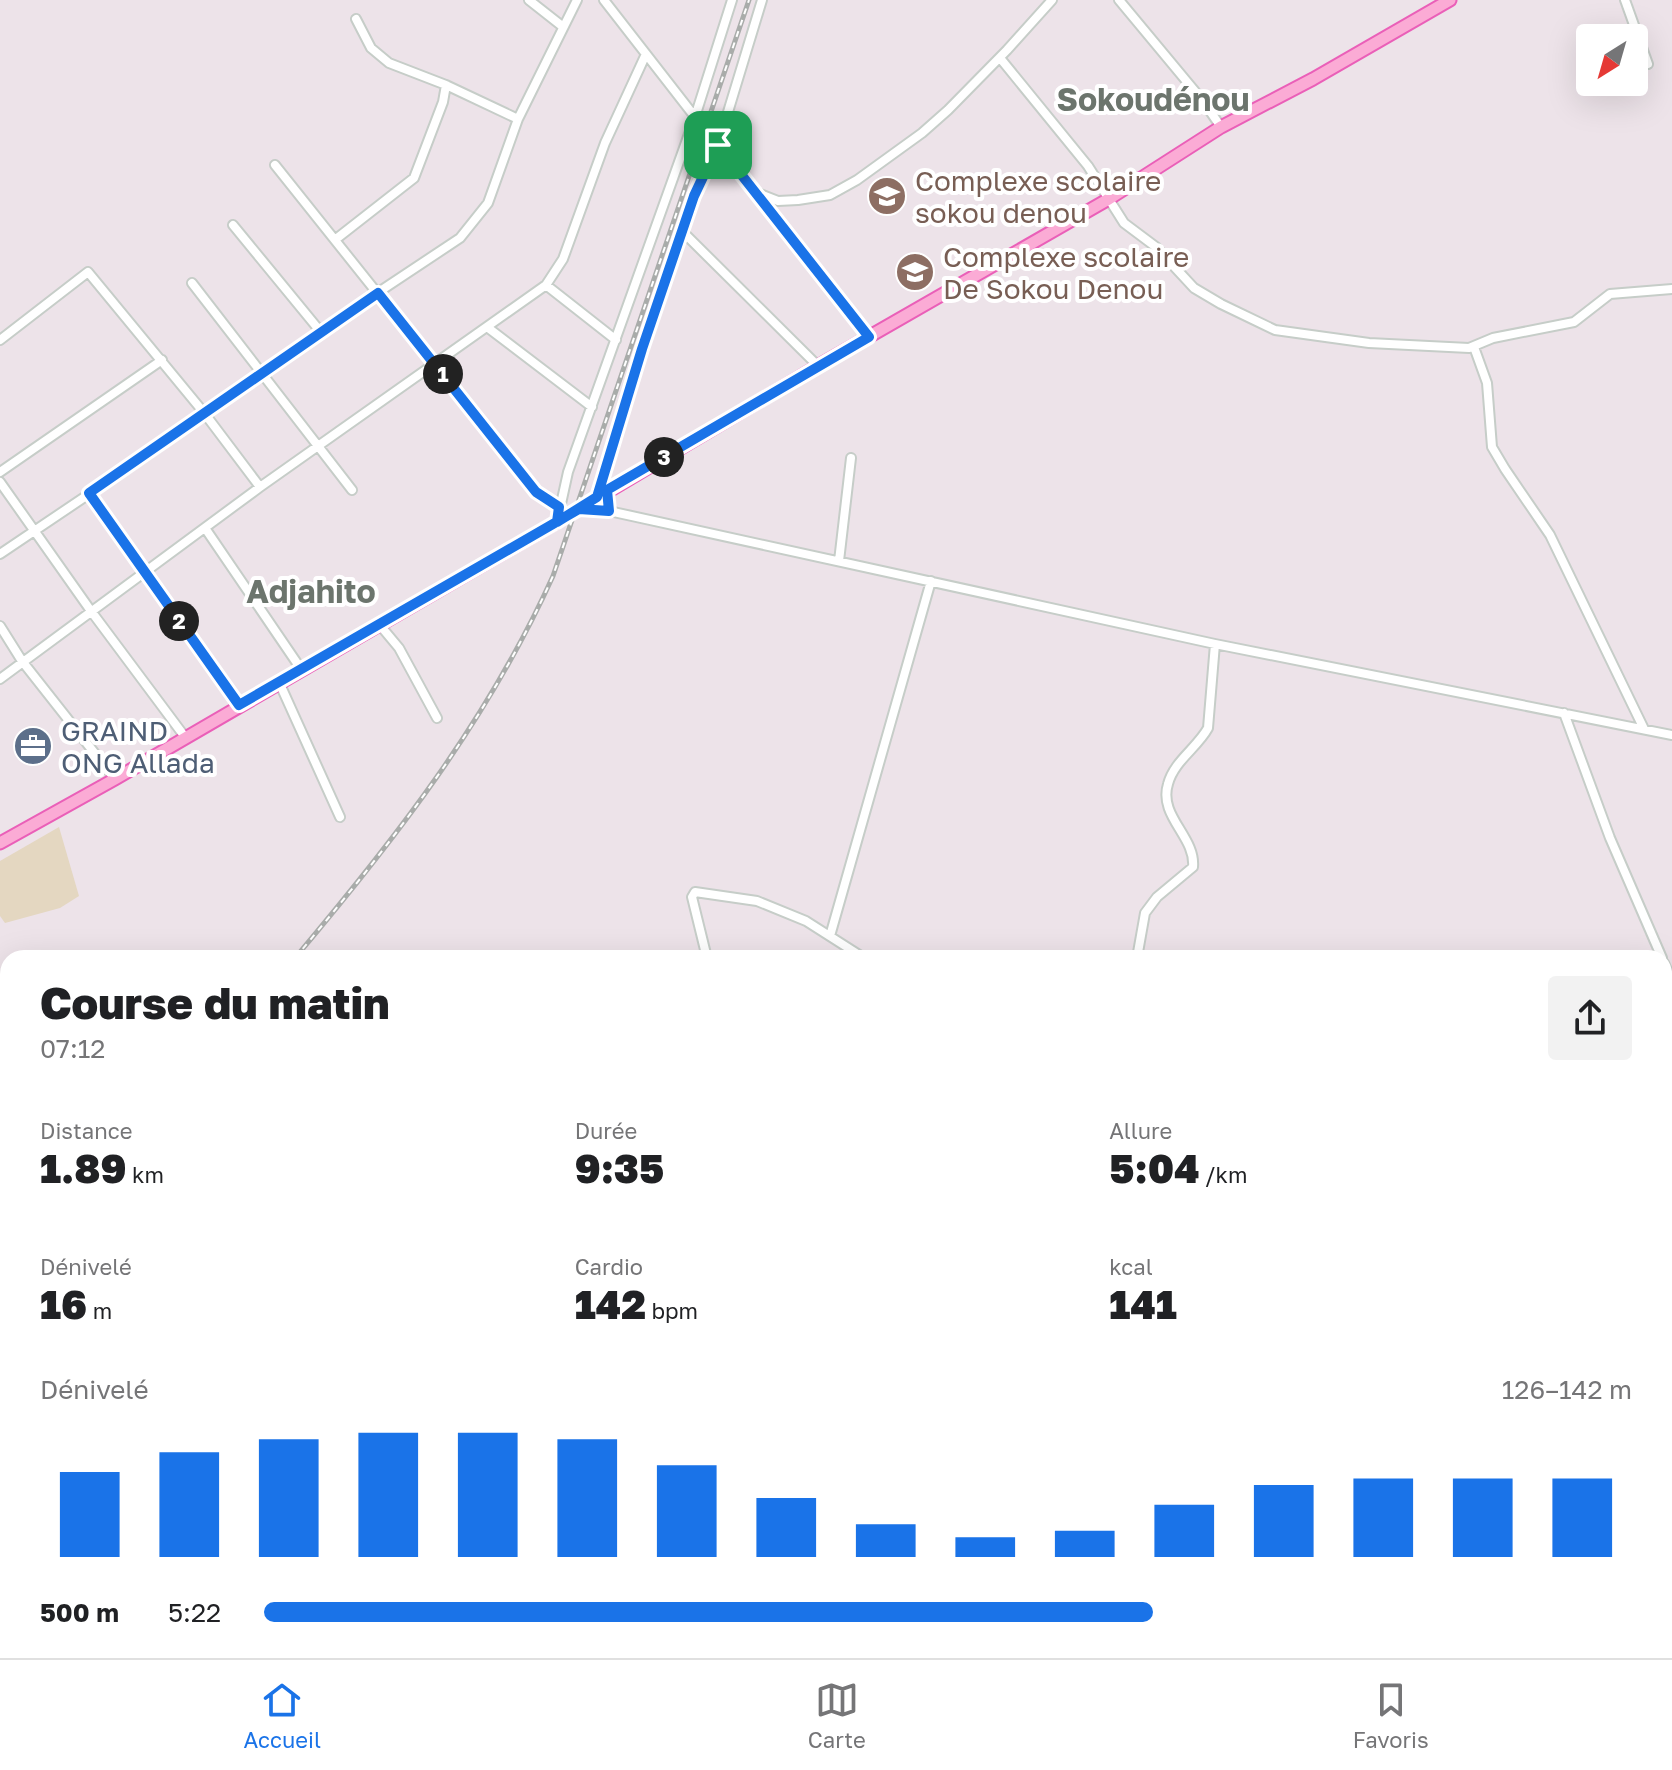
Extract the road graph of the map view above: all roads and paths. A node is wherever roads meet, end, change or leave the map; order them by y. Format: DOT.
graph roads {
  1 [pos="529,0"];
  2 [pos="577,0"];
  3 [pos="604,0"];
  4 [pos="732,0"];
  5 [pos="762,0"];
  6 [pos="1052,0"];
  7 [pos="1119,0"];
  8 [pos="1450,0"];
  9 [pos="1625,0"];
  10 [pos="356,19"];
  11 [pos="1634,24"];
  12 [pos="562,26"];
  13 [pos="646,54"];
  14 [pos="1000,58"];
  15 [pos="446,85"];
  16 [pos="695,117"];
  17 [pos="518,119"];
  18 [pos="1221,127"];
  19 [pos="718,145"];
  20 [pos="275,165"];
  21 [pos="755,192"];
  22 [pos="1107,200"];
  23 [pos="233,225"];
  24 [pos="683,232"];
  25 [pos="336,239"];
  26 [pos="192,283"];
  27 [pos="546,285"];
  28 [pos="1672,289"];
  29 [pos="378,293"];
  30 [pos="487,327"];
  31 [pos="320,331"];
  32 [pos="869,337"];
  33 [pos="0,340"];
  34 [pos="616,340"];
  35 [pos="1474,347"];
  36 [pos="162,360"];
  37 [pos="434,362"];
  38 [pos="818,366"];
  39 [pos="263,374"];
  40 [pos="592,407"];
  41 [pos="205,414"];
  42 [pos="319,445"];
  43 [pos="851,458"];
  44 [pos="0,472"];
  45 [pos="0,482"];
  46 [pos="260,487"];
  47 [pos="352,490"];
  48 [pos="89,493"];
  49 [pos="602,494"];
  50 [pos="559,507"];
  51 [pos="579,509"];
  52 [pos="609,511"];
  53 [pos="557,522"];
  54 [pos="205,528"];
  55 [pos="35,531"];
  56 [pos="0,554"];
  57 [pos="839,561"];
  58 [pos="144,572"];
  59 [pos="931,581"];
  60 [pos="91,611"];
  61 [pos="379,624"];
  62 [pos="0,626"];
  63 [pos="1215,644"];
  64 [pos="22,661"];
  65 [pos="301,669"];
  66 [pos="0,679"];
  67 [pos="279,682"];
  68 [pos="239,705"];
  69 [pos="1564,713"];
  70 [pos="437,718"];
  71 [pos="1644,729"];
  72 [pos="1672,735"];
  73 [pos="185,737"];
  74 [pos="115,779"];
  75 [pos="340,817"];
  76 [pos="0,843"];
  77 [pos="830,936"];
  78 [pos="705,950"];
  79 [pos="852,950"];
  80 [pos="1138,950"];
  81 [pos="1659,950"];
  1 -- 12 [label="street"];
  2 -- 12 [label="street"];
  3 -- 13 [label="street"];
  4 -- 16 [label="street"];
  5 -- 19 [label="street"];
  6 -- 14 [label="street"];
  7 -- 18 [label="street"];
  8 -- 18 [label="main road"];
  9 -- 11 [label="street"];
  10 -- 15 [label="street"];
  12 -- 17 [label="street"];
  13 -- 16 [label="street"];
  13 -- 27 [label="street"];
  14 -- 21 [label="street"];
  14 -- 22 [label="street"];
  15 -- 17 [label="street"];
  15 -- 25 [label="street"];
  16 -- 34 [label="street"];
  17 -- 29 [label="street"];
  18 -- 22 [label="main road"];
  19 -- 21 [label="street"];
  19 -- 24 [label="street"];
  20 -- 25 [label="street"];
  21 -- 32 [label="street"];
  22 -- 32 [label="main road"];
  22 -- 35 [label="street"];
  23 -- 31 [label="street"];
  24 -- 38 [label="street"];
  24 -- 49 [label="street"];
  25 -- 29 [label="street"];
  26 -- 39 [label="street"];
  27 -- 30 [label="street"];
  27 -- 34 [label="street"];
  28 -- 35 [label="street"];
  29 -- 31 [label="street"];
  29 -- 37 [label="street"];
  30 -- 37 [label="street"];
  30 -- 40 [label="street"];
  31 -- 39 [label="street"];
  32 -- 38 [label="main road"];
  33 -- 36 [label="street"];
  34 -- 40 [label="street"];
  35 -- 71 [label="street"];
  36 -- 41 [label="street"];
  36 -- 44 [label="street"];
  37 -- 42 [label="street"];
  37 -- 50 [label="street"];
  38 -- 49 [label="main road"];
  39 -- 41 [label="street"];
  39 -- 42 [label="street"];
  40 -- 50 [label="street"];
  41 -- 46 [label="street"];
  41 -- 48 [label="street"];
  42 -- 46 [label="street"];
  42 -- 47 [label="street"];
  43 -- 57 [label="street"];
  45 -- 55 [label="street"];
  46 -- 54 [label="street"];
  48 -- 55 [label="street"];
  48 -- 58 [label="street"];
  49 -- 51 [label="main road"];
  49 -- 52 [label="main road"];
  50 -- 53 [label="street"];
  51 -- 52 [label="street"];
  51 -- 53 [label="main road"];
  52 -- 57 [label="street"];
  53 -- 61 [label="main road"];
  54 -- 58 [label="street"];
  54 -- 65 [label="street"];
  55 -- 56 [label="street"];
  55 -- 60 [label="street"];
  57 -- 59 [label="street"];
  58 -- 60 [label="street"];
  58 -- 68 [label="street"];
  59 -- 63 [label="street"];
  59 -- 77 [label="street"];
  60 -- 64 [label="street"];
  60 -- 73 [label="street"];
  61 -- 65 [label="main road"];
  61 -- 70 [label="street"];
  62 -- 64 [label="street"];
  63 -- 69 [label="street"];
  63 -- 80 [label="street"];
  64 -- 66 [label="street"];
  64 -- 74 [label="street"];
  65 -- 67 [label="main road"];
  67 -- 68 [label="main road"];
  67 -- 75 [label="street"];
  68 -- 73 [label="main road"];
  69 -- 71 [label="street"];
  69 -- 81 [label="street"];
  71 -- 72 [label="street"];
  73 -- 74 [label="main road"];
  74 -- 76 [label="main road"];
  77 -- 78 [label="street"];
  77 -- 79 [label="street"];
}
